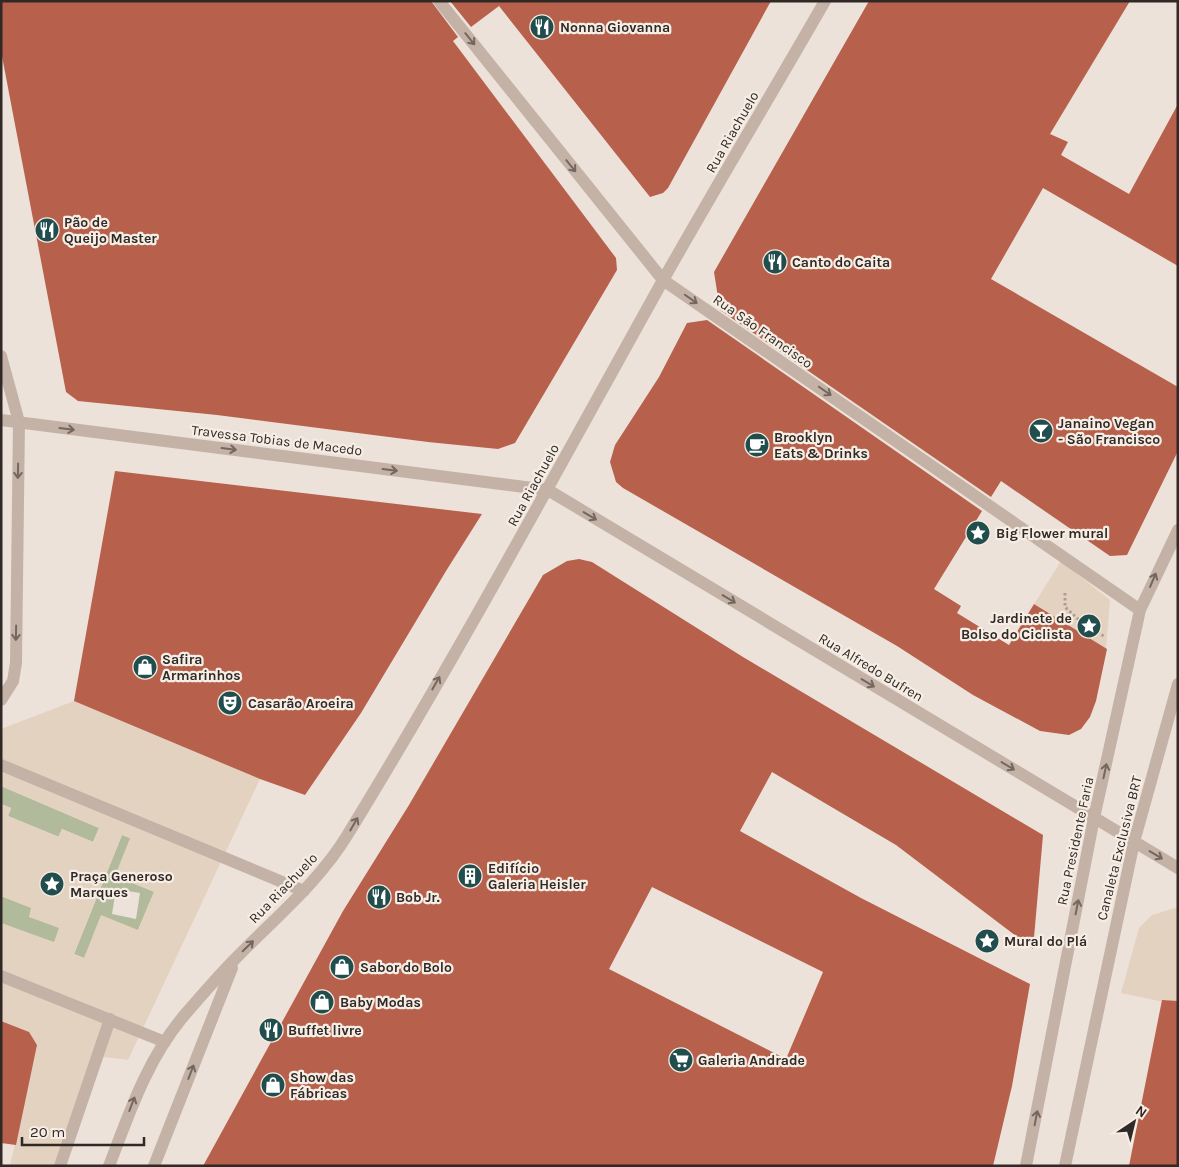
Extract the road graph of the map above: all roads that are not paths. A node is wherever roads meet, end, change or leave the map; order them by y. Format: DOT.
graph roads {
  1 [pos="439,1"];
  2 [pos="825,1"];
  3 [pos="663,280"];
  4 [pos="1,356"];
  5 [pos="1,420"];
  6 [pos="19,422"];
  7 [pos="548,490"];
  8 [pos="1178,530"];
  9 [pos="1140,610"];
  10 [pos="1178,684"];
  11 [pos="1,700"];
  12 [pos="1,765"];
  13 [pos="1094,818"];
  14 [pos="1134,842"];
  15 [pos="1178,868"];
  16 [pos="304,891"];
  17 [pos="235,959"];
  18 [pos="1,976"];
  19 [pos="110,1019"];
  20 [pos="165,1042"];
  21 [pos="60,1166"];
  22 [pos="108,1166"];
  23 [pos="154,1166"];
  24 [pos="1026,1166"];
  25 [pos="1065,1166"];
  1 -- 3 [label="street, Rua São Francisco, one-way"];
  2 -- 3 [label="street, Rua Riachuelo"];
  3 -- 7 [label="street, Rua Riachuelo"];
  3 -- 9 [label="street, Rua São Francisco, one-way"];
  4 -- 6 [label="street"];
  5 -- 6 [label="street, Travessa Tobias de Macedo"];
  6 -- 7 [label="street, Travessa Tobias de Macedo, one-way"];
  6 -- 11 [label="street, one-way"];
  7 -- 13 [label="street, Rua Alfredo Bufren, one-way"];
  16 -- 7 [label="street, Rua Riachuelo, one-way"];
  9 -- 8 [label="street, Rua Presidente Faria, one-way"];
  13 -- 9 [label="street, Rua Presidente Faria, one-way"];
  10 -- 14 [label="street, Canaleta Exclusiva BRT"];
  12 -- 16 [label="street"];
  13 -- 14 [label="street, Rua Alfredo Bufren"];
  24 -- 13 [label="street, Rua Presidente Faria, one-way"];
  14 -- 15 [label="street, Rua Alfredo Bufren, one-way"];
  14 -- 25 [label="street, Canaleta Exclusiva BRT"];
  17 -- 16 [label="street, Rua Riachuelo, one-way"];
  17 -- 20 [label="street, Rua Riachuelo"];
  23 -- 17 [label="street, Rua Riachuelo, one-way"];
  18 -- 19 [label="street"];
  19 -- 20 [label="street"];
  19 -- 21 [label="street"];
  22 -- 20 [label="street, Rua Riachuelo, one-way"];
}
